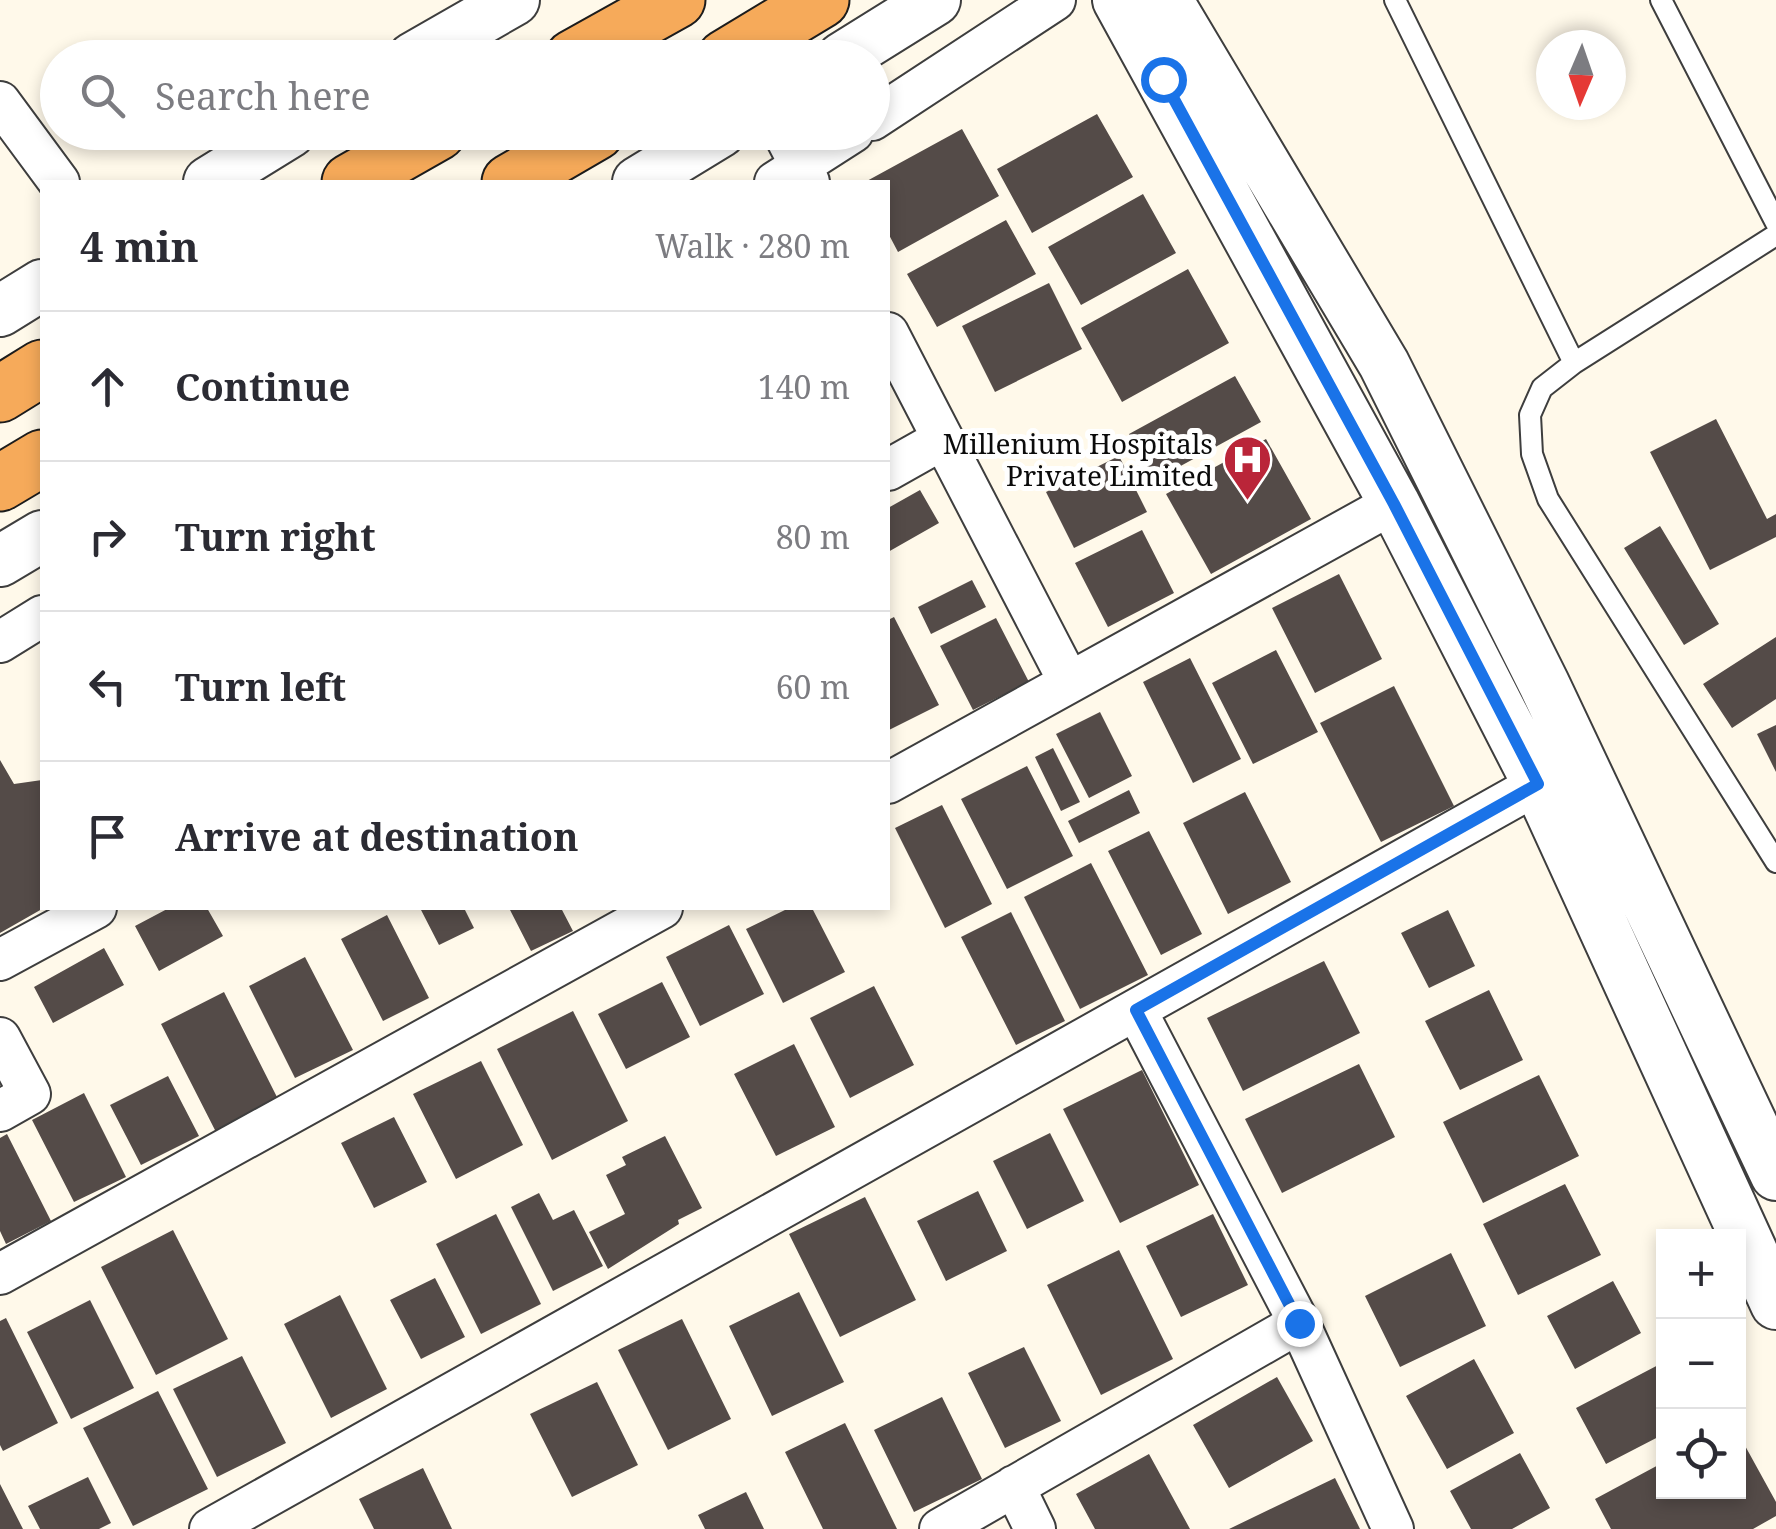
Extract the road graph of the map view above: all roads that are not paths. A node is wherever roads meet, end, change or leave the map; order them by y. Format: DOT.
graph roads {
  1 [pos="514,0"];
  2 [pos="677,0"];
  3 [pos="821,0"];
  4 [pos="887,0"];
  5 [pos="935,0"];
  6 [pos="1055,0"];
  7 [pos="1118,0"];
  8 [pos="1166,0"];
  9 [pos="1395,0"];
  10 [pos="1661,0"];
  11 [pos="444,40"];
  12 [pos="605,40"];
  13 [pos="755,40"];
  14 [pos="855,40"];
  15 [pos="870,40"];
  16 [pos="0,102"];
  17 [pos="890,108"];
  18 [pos="261,150"];
  19 [pos="406,150"];
  20 [pos="565,150"];
  21 [pos="690,150"];
  22 [pos="821,150"];
  23 [pos="792,166"];
  24 [pos="58,180"];
  25 [pos="212,180"];
  26 [pos="354,180"];
  27 [pos="513,180"];
  28 [pos="641,180"];
  29 [pos="1776,223"];
  30 [pos="1776,235"];
  31 [pos="40,286"];
  32 [pos="0,311"];
  33 [pos="890,337"];
  34 [pos="1574,363"];
  35 [pos="40,369"];
  36 [pos="0,394"];
  37 [pos="943,439"];
  38 [pos="40,459"];
  39 [pos="890,469"];
  40 [pos="0,482"];
  41 [pos="1394,504"];
  42 [pos="40,537"];
  43 [pos="0,561"];
  44 [pos="40,617"];
  45 [pos="0,642"];
  46 [pos="1070,682"];
  47 [pos="890,782"];
  48 [pos="1538,784"];
  49 [pos="1776,862"];
  50 [pos="92,910"];
  51 [pos="658,910"];
  52 [pos="0,960"];
  53 [pos="1685,980"];
  54 [pos="1638,1001"];
  55 [pos="1136,1010"];
  56 [pos="0,1038"];
  57 [pos="0,1111"];
  58 [pos="1776,1175"];
  59 [pos="0,1274"];
  60 [pos="1776,1304"];
  61 [pos="1299,1323"];
  62 [pos="1014,1486"];
  63 [pos="210,1529"];
  64 [pos="940,1529"];
  65 [pos="1034,1529"];
  66 [pos="1393,1529"];
  1 -- 11 [label="street"];
  2 -- 12 [label="highway"];
  3 -- 13 [label="highway"];
  4 -- 14 [label="street"];
  5 -- 15 [label="street"];
  6 -- 17 [label="street"];
  7 -- 41 [label="street"];
  8 -- 53 [label="street"];
  9 -- 34 [label="lane"];
  10 -- 29 [label="lane"];
  16 -- 24 [label="street"];
  18 -- 25 [label="street"];
  19 -- 26 [label="highway"];
  20 -- 27 [label="highway"];
  21 -- 28 [label="street"];
  22 -- 23 [label="street"];
  30 -- 34 [label="lane"];
  31 -- 32 [label="street"];
  33 -- 37 [label="street"];
  34 -- 49 [label="lane"];
  35 -- 36 [label="highway"];
  37 -- 39 [label="street"];
  37 -- 46 [label="street"];
  38 -- 40 [label="highway"];
  41 -- 46 [label="street"];
  41 -- 48 [label="street"];
  42 -- 43 [label="street"];
  44 -- 45 [label="street"];
  46 -- 47 [label="street"];
  48 -- 54 [label="street"];
  48 -- 55 [label="street"];
  50 -- 52 [label="street"];
  51 -- 59 [label="street"];
  53 -- 54 [label="street"];
  53 -- 58 [label="street"];
  54 -- 60 [label="street"];
  55 -- 61 [label="street"];
  55 -- 63 [label="street"];
  56 -- 57 [label="street"];
  61 -- 62 [label="street"];
  61 -- 66 [label="street"];
  62 -- 64 [label="street"];
  62 -- 65 [label="street"];
}
